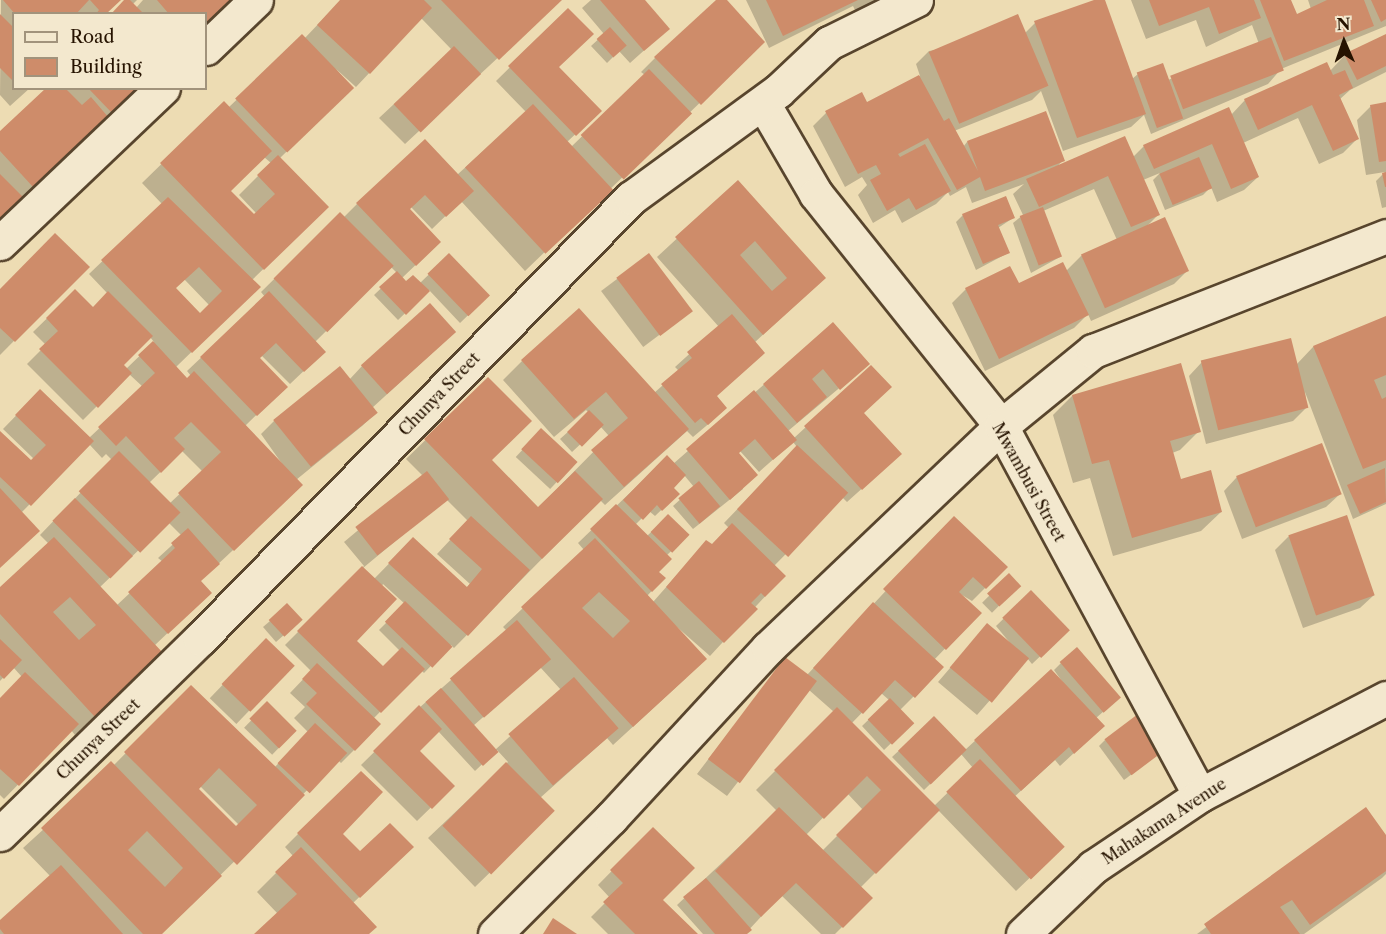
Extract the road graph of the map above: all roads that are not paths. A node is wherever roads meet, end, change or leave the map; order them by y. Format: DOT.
graph roads {
  1 [pos="256,0"];
  2 [pos="916,0"];
  3 [pos="207,47"];
  4 [pos="161,90"];
  5 [pos="763,103"];
  6 [pos="1386,236"];
  7 [pos="0,243"];
  8 [pos="1001,426"];
  9 [pos="1386,698"];
  10 [pos="1200,795"];
  11 [pos="0,834"];
  12 [pos="495,934"];
  13 [pos="1023,934"];
  1 -- 3 [label="street"];
  2 -- 5 [label="street, Chunya Street"];
  4 -- 7 [label="street"];
  5 -- 8 [label="street, Mwambusi Street"];
  5 -- 11 [label="street, Chunya Street"];
  6 -- 8 [label="street"];
  8 -- 10 [label="street, Mwambusi Street"];
  8 -- 12 [label="street"];
  9 -- 10 [label="street, Mahakama Avenue"];
  10 -- 13 [label="street, Mahakama Avenue"];
}
